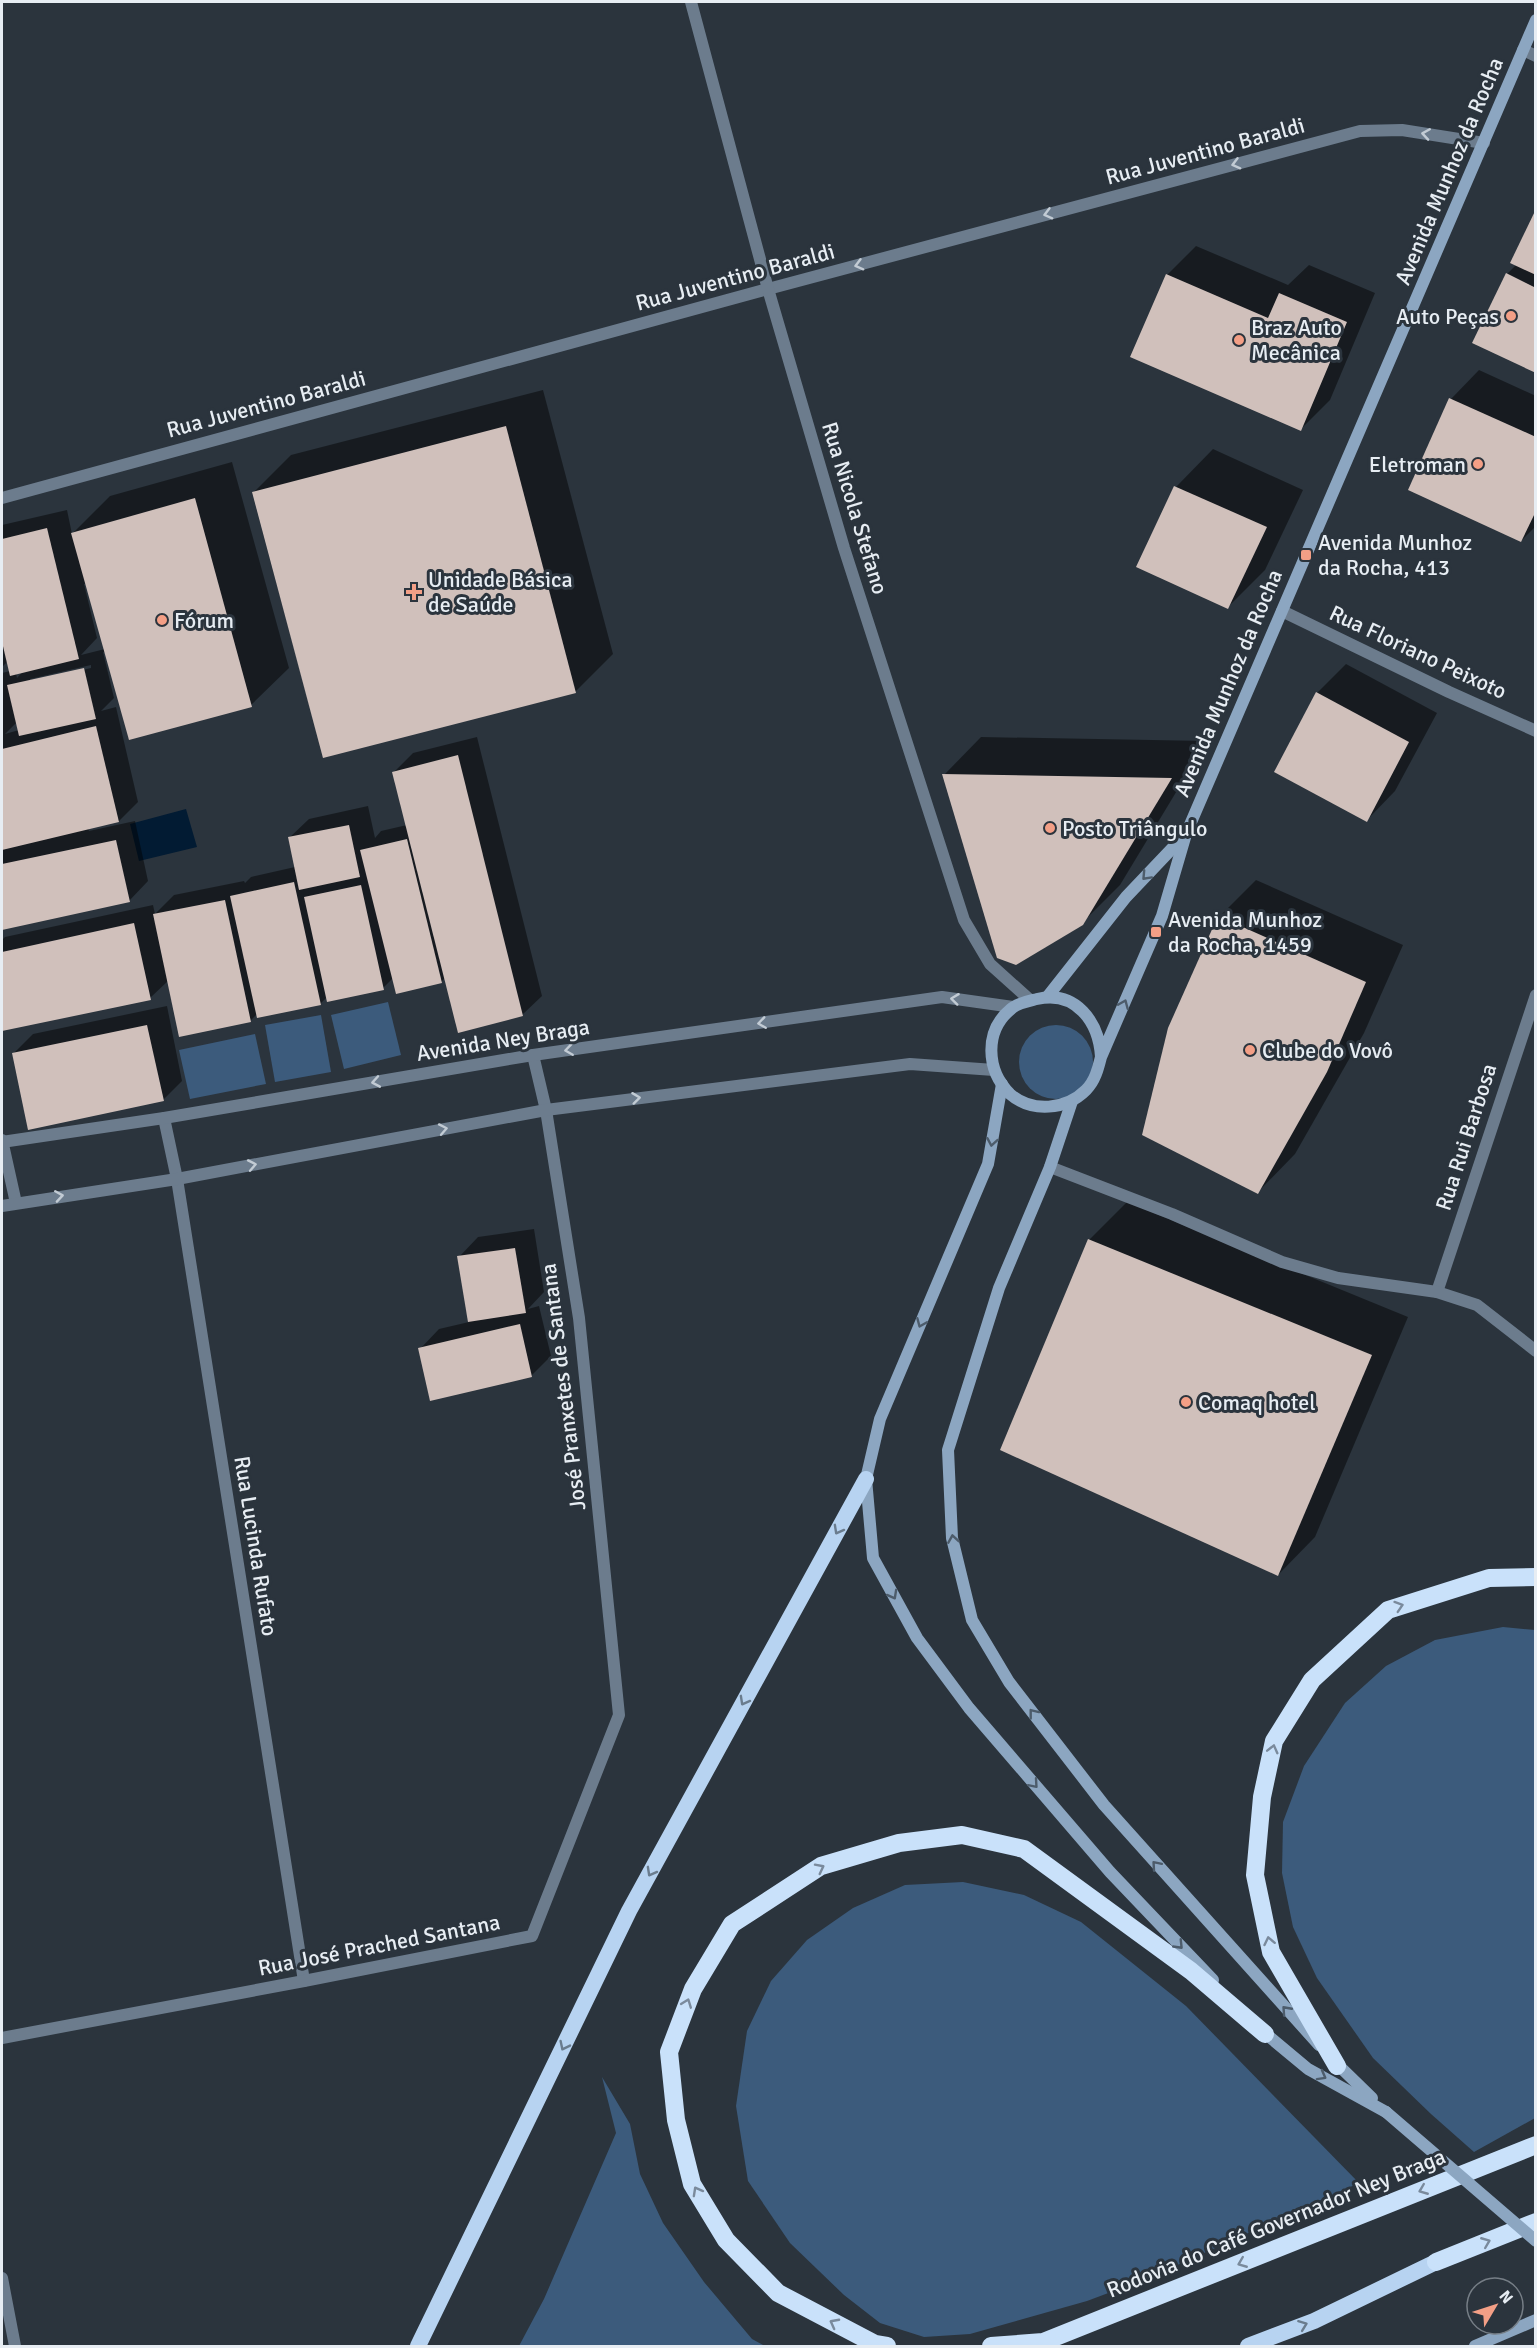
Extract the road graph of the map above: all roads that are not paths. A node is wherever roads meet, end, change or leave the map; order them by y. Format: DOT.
graph roads {
  1 [pos="691,2"];
  2 [pos="1536,20"];
  3 [pos="1523,50"];
  4 [pos="1536,56"];
  5 [pos="1484,143"];
  6 [pos="768,289"];
  7 [pos="2,498"];
  8 [pos="1282,611"];
  9 [pos="1536,731"];
  10 [pos="1186,834"];
  11 [pos="1536,995"];
  12 [pos="1048,996"];
  13 [pos="1030,1000"];
  14 [pos="1013,1007"];
  15 [pos="533,1055"];
  16 [pos="1101,1058"];
  17 [pos="994,1070"];
  18 [pos="1002,1084"];
  19 [pos="1072,1101"];
  20 [pos="546,1110"];
  21 [pos="164,1118"];
  22 [pos="2,1141"];
  23 [pos="1050,1167"];
  24 [pos="177,1179"];
  25 [pos="16,1203"];
  26 [pos="2,1206"];
  27 [pos="1437,1292"];
  28 [pos="1536,1351"];
  29 [pos="866,1479"];
  30 [pos="1536,1577"];
  31 [pos="619,1715"];
  32 [pos="304,1981"];
  33 [pos="1265,2034"];
  34 [pos="2,2038"];
  35 [pos="1337,2066"];
  36 [pos="1386,2112"];
  37 [pos="1536,2145"];
  38 [pos="1536,2222"];
  39 [pos="1536,2241"];
  40 [pos="1437,2262"];
  41 [pos="2,2278"];
  42 [pos="1536,2320"];
  43 [pos="1039,2344"];
  44 [pos="15,2346"];
  45 [pos="418,2346"];
  46 [pos="887,2346"];
  47 [pos="991,2346"];
  48 [pos="1248,2346"];
  49 [pos="1475,2346"];
  1 -- 6 [label="street, Rua Nicola Stefano"];
  2 -- 3 [label="main road, Avenida Munhoz da Rocha"];
  3 -- 4 [label="street"];
  3 -- 5 [label="main road, Avenida Munhoz da Rocha"];
  5 -- 6 [label="street, Rua Juventino Baraldi, one-way"];
  5 -- 8 [label="main road, Avenida Munhoz da Rocha"];
  6 -- 7 [label="street, Rua Juventino Baraldi"];
  6 -- 13 [label="street, Rua Nicola Stefano"];
  8 -- 9 [label="street, Rua Floriano Peixoto"];
  8 -- 10 [label="main road, Avenida Munhoz da Rocha"];
  10 -- 12 [label="main road, one-way"];
  16 -- 10 [label="main road, one-way"];
  11 -- 27 [label="street, Rua Rui Barbosa"];
  12 -- 13 [label="main road"];
  12 -- 16 [label="main road"];
  13 -- 14 [label="main road"];
  14 -- 15 [label="street, Avenida Ney Braga, one-way"];
  14 -- 17 [label="main road"];
  15 -- 20 [label="street, José Pranxetes de Santana"];
  15 -- 21 [label="street, Avenida Ney Braga, one-way"];
  16 -- 19 [label="main road"];
  17 -- 18 [label="main road"];
  20 -- 17 [label="street, one-way"];
  18 -- 19 [label="main road"];
  18 -- 29 [label="main road, one-way"];
  19 -- 23 [label="main road"];
  24 -- 20 [label="street, one-way"];
  20 -- 31 [label="street, José Pranxetes de Santana"];
  21 -- 22 [label="street, Avenida Ney Braga"];
  21 -- 24 [label="street, Rua Lucinda Rufato"];
  22 -- 25 [label="street"];
  23 -- 27 [label="street"];
  35 -- 23 [label="main road, one-way"];
  25 -- 24 [label="street, one-way"];
  24 -- 32 [label="street, Rua Lucinda Rufato"];
  25 -- 26 [label="street"];
  27 -- 28 [label="street"];
  29 -- 33 [label="main road, one-way"];
  29 -- 45 [label="highway, one-way"];
  35 -- 30 [label="highway, one-way"];
  31 -- 32 [label="street, Rua José Prached Santana"];
  32 -- 34 [label="street, Rua José Prached Santana"];
  33 -- 36 [label="main road, one-way"];
  46 -- 33 [label="highway, one-way"];
  35 -- 36 [label="main road"];
  36 -- 39 [label="main road, bridge"];
  37 -- 43 [label="highway, Rodovia do Café Governador Ney Braga, one-way"];
  40 -- 38 [label="highway, one-way"];
  48 -- 40 [label="highway, one-way"];
  41 -- 44 [label="street"];
  42 -- 49 [label="main road"];
  43 -- 47 [label="highway, Rodovia do Café Governador Ney Braga"];
}
